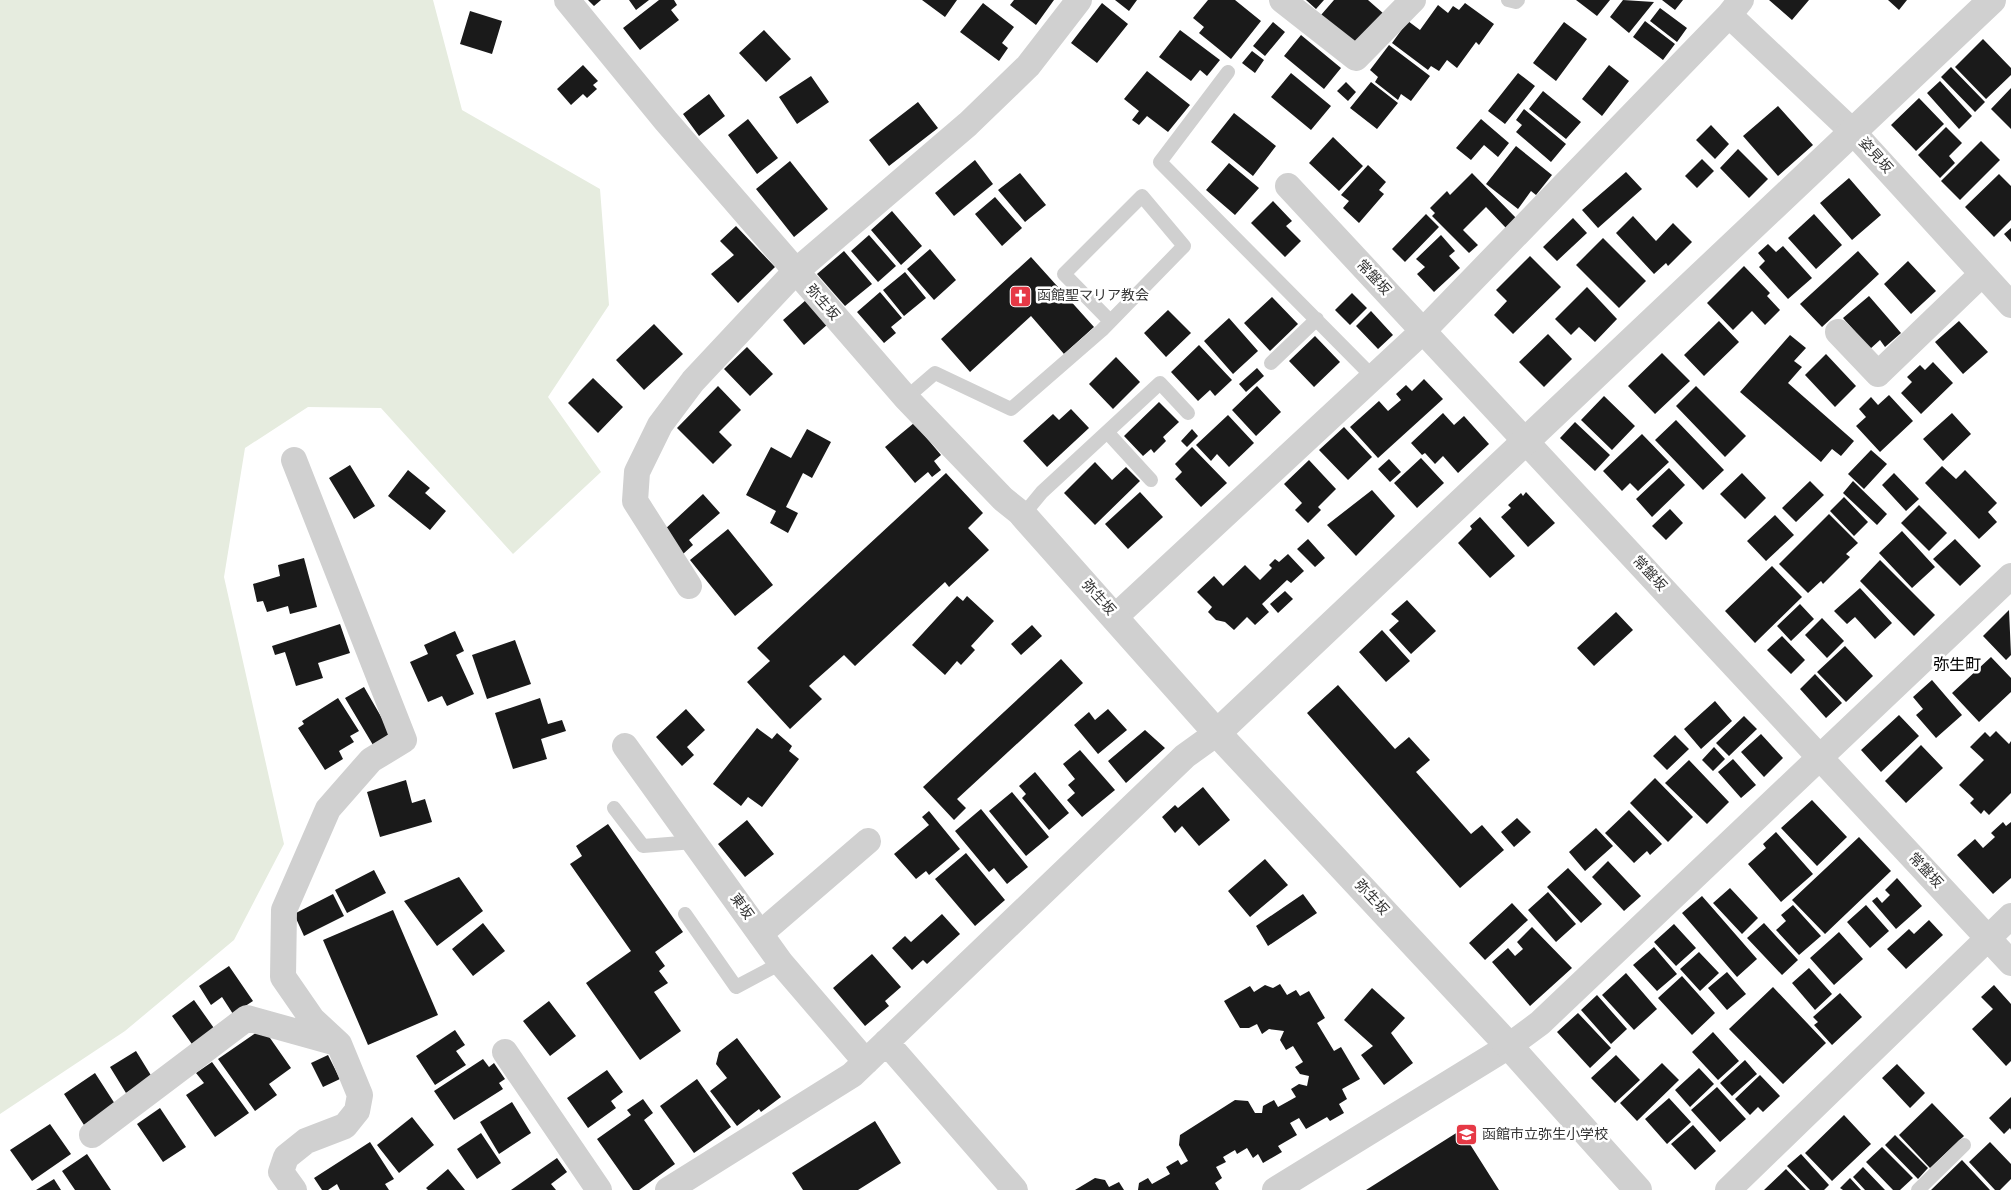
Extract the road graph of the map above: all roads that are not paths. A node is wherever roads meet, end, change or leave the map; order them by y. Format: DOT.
graph roads {
  1 [pos="566,0"];
  2 [pos="1079,0"];
  3 [pos="1282,0"];
  4 [pos="1412,0"];
  5 [pos="1508,0"];
  6 [pos="1518,0"];
  7 [pos="1992,0"];
  8 [pos="1735,7"];
  9 [pos="1228,72"];
  10 [pos="1853,132"];
  11 [pos="1288,186"];
  12 [pos="795,272"];
  13 [pos="1982,274"];
  14 [pos="2011,305"];
  15 [pos="1317,319"];
  16 [pos="1110,321"];
  17 [pos="1423,331"];
  18 [pos="1838,332"];
  19 [pos="1271,363"];
  20 [pos="1374,376"];
  21 [pos="906,398"];
  22 [pos="1188,413"];
  23 [pos="1107,432"];
  24 [pos="1525,441"];
  25 [pos="294,460"];
  26 [pos="1151,480"];
  27 [pos="1023,515"];
  28 [pos="2011,576"];
  29 [pos="689,586"];
  30 [pos="1115,616"];
  31 [pos="1217,733"];
  32 [pos="625,746"];
  33 [pos="1820,758"];
  34 [pos="614,808"];
  35 [pos="868,841"];
  36 [pos="694,842"];
  37 [pos="685,914"];
  38 [pos="2011,916"];
  39 [pos="760,934"];
  40 [pos="1988,938"];
  41 [pos="781,963"];
  42 [pos="2011,963"];
  43 [pos="886,1042"];
  44 [pos="338,1044"];
  45 [pos="1509,1046"];
  46 [pos="505,1052"];
  47 [pos="866,1062"];
  48 [pos="92,1135"];
  49 [pos="1964,1145"];
  50 [pos="294,1190"];
  51 [pos="599,1190"];
  52 [pos="668,1190"];
  53 [pos="1015,1190"];
  54 [pos="1274,1190"];
  55 [pos="1638,1190"];
  56 [pos="1728,1190"];
  57 [pos="1918,1190"];
  1 -- 12 [label="street, 弥生坂"];
  2 -- 12 [label="street"];
  3 -- 4 [label="street"];
  5 -- 6 [label="lane"];
  7 -- 10 [label="street"];
  8 -- 10 [label="street, 姿見坂"];
  8 -- 17 [label="street"];
  9 -- 15 [label="lane"];
  10 -- 13 [label="street, 姿見坂"];
  10 -- 24 [label="street"];
  11 -- 17 [label="street, 常盤坂"];
  12 -- 21 [label="street, 弥生坂"];
  12 -- 29 [label="street"];
  13 -- 14 [label="street, 姿見坂"];
  13 -- 18 [label="street"];
  15 -- 19 [label="lane"];
  15 -- 20 [label="lane"];
  16 -- 16 [label="lane"];
  16 -- 21 [label="lane"];
  17 -- 20 [label="street"];
  17 -- 24 [label="street, 常盤坂"];
  20 -- 30 [label="street"];
  21 -- 27 [label="street, 弥生坂"];
  22 -- 23 [label="lane"];
  23 -- 26 [label="lane"];
  23 -- 27 [label="lane"];
  24 -- 31 [label="street"];
  24 -- 33 [label="street, 常盤坂"];
  25 -- 44 [label="street"];
  27 -- 30 [label="street, 弥生坂"];
  28 -- 33 [label="street"];
  30 -- 31 [label="street, 弥生坂"];
  31 -- 43 [label="street"];
  31 -- 45 [label="street, 弥生坂"];
  32 -- 36 [label="street, 東坂"];
  33 -- 40 [label="street, 常盤坂"];
  33 -- 45 [label="street"];
  34 -- 36 [label="lane"];
  35 -- 39 [label="street"];
  36 -- 39 [label="street, 東坂"];
  37 -- 41 [label="lane"];
  38 -- 40 [label="street"];
  39 -- 41 [label="street, 東坂"];
  40 -- 42 [label="street, 常盤坂"];
  40 -- 56 [label="street"];
  41 -- 47 [label="street, 東坂"];
  43 -- 47 [label="street"];
  43 -- 53 [label="street"];
  44 -- 48 [label="street"];
  44 -- 50 [label="street"];
  45 -- 54 [label="street"];
  45 -- 55 [label="street, 弥生坂"];
  46 -- 51 [label="street"];
  47 -- 52 [label="street"];
  49 -- 57 [label="lane"];
}
